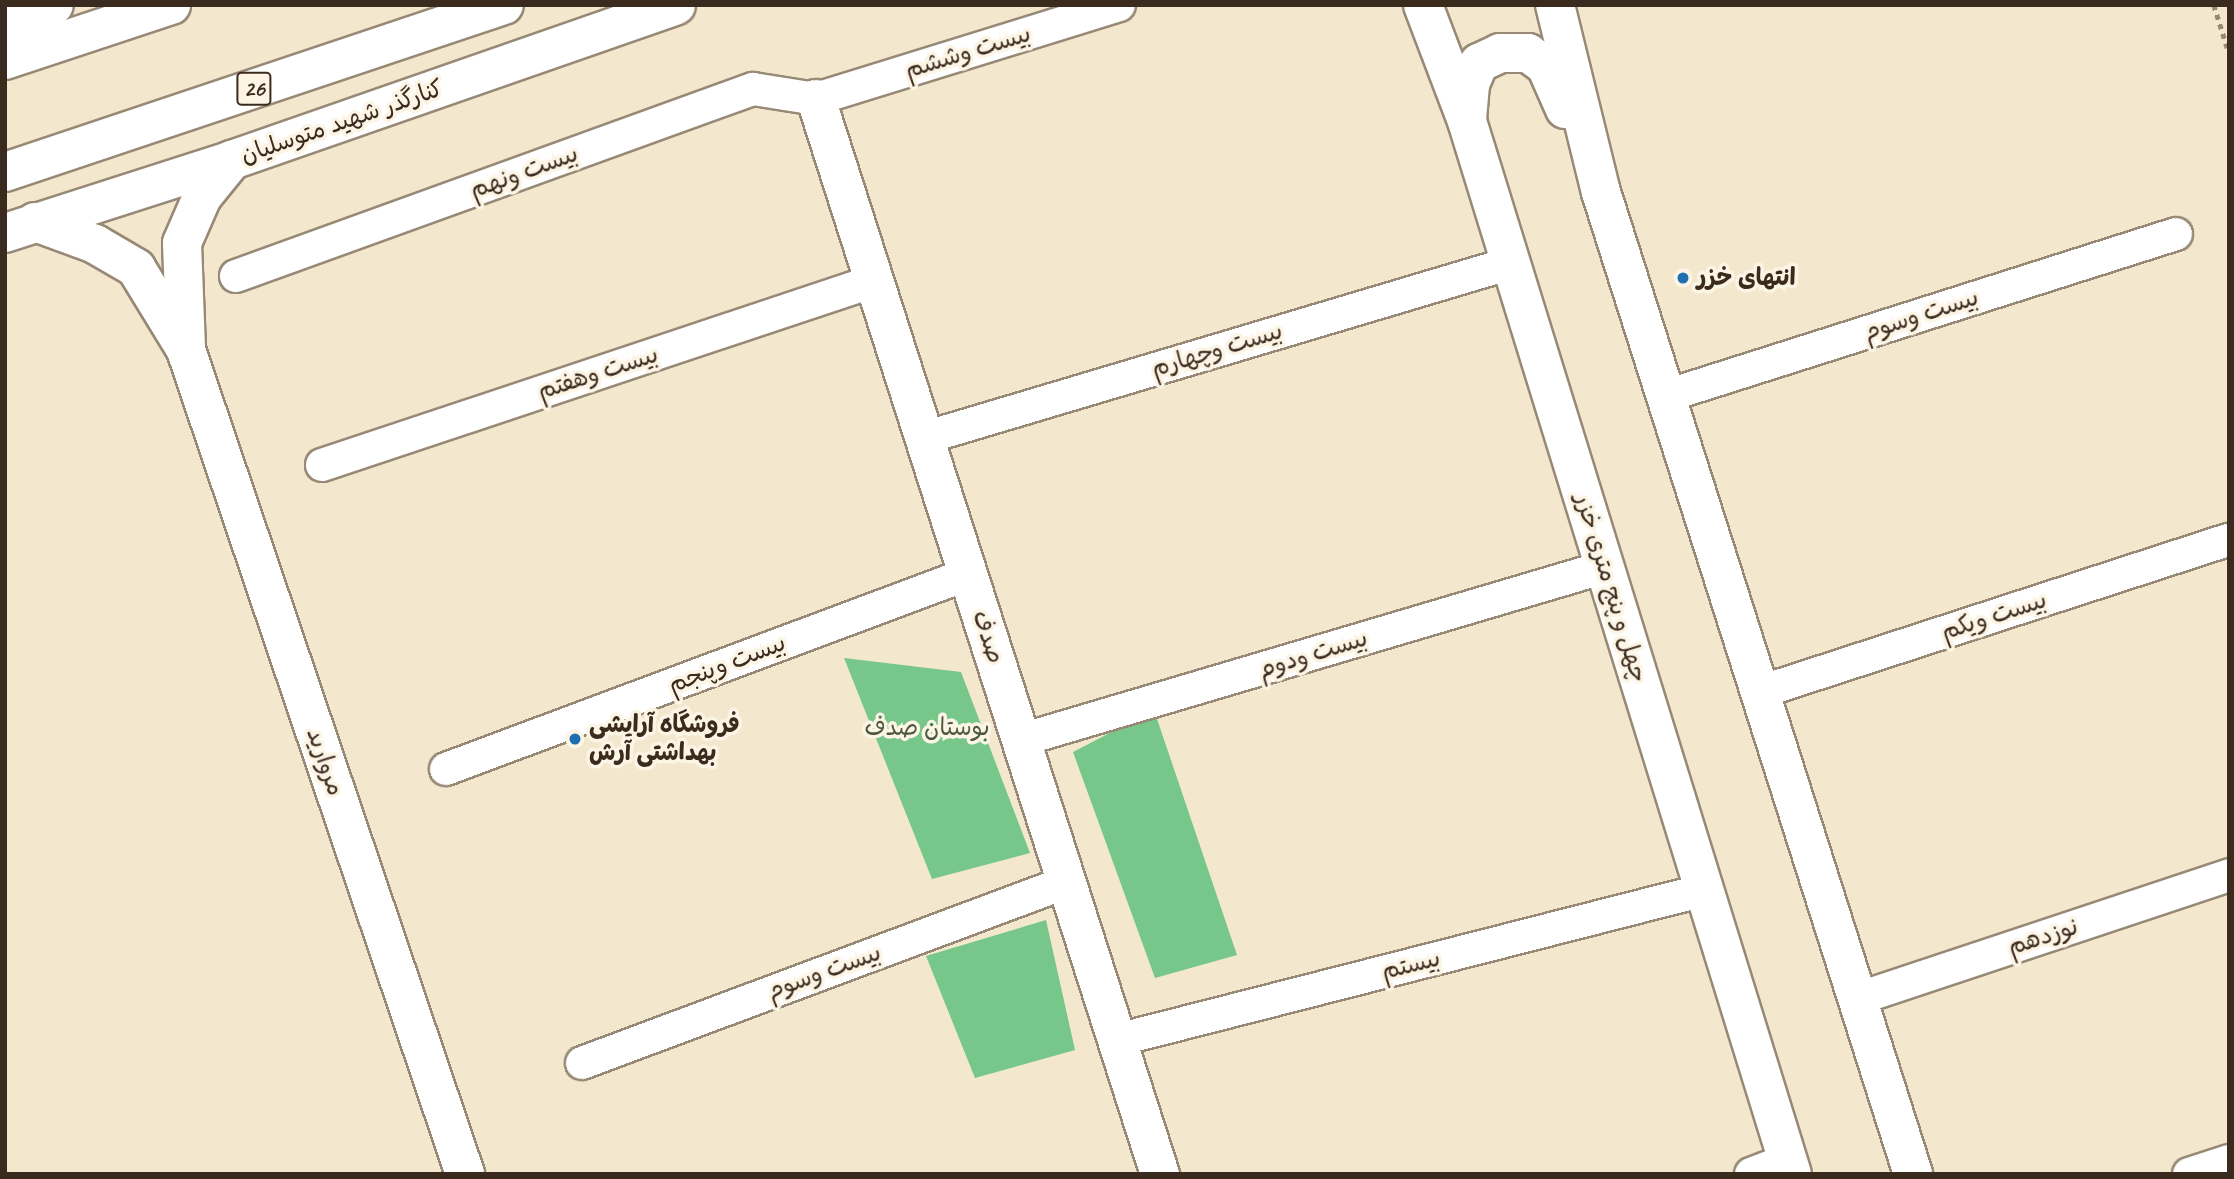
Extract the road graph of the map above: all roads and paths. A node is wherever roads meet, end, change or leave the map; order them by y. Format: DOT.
graph roads {
  1 [pos="54,5"];
  2 [pos="171,5"];
  3 [pos="504,5"];
  4 [pos="676,5"];
  5 [pos="1119,5"];
  6 [pos="1423,5"];
  7 [pos="2214,5"];
  8 [pos="1562,7"];
  9 [pos="5,26"];
  10 [pos="2229,53"];
  11 [pos="5,60"];
  12 [pos="816,99"];
  13 [pos="1467,121"];
  14 [pos="232,160"];
  15 [pos="5,172"];
  16 [pos="1601,192"];
  17 [pos="20,227"];
  18 [pos="2176,234"];
  19 [pos="1511,263"];
  20 [pos="236,276"];
  21 [pos="874,281"];
  22 [pos="186,350"];
  23 [pos="1666,396"];
  24 [pos="924,438"];
  25 [pos="322,465"];
  26 [pos="2229,540"];
  27 [pos="1605,567"];
  28 [pos="968,574"];
  29 [pos="1760,692"];
  30 [pos="1021,740"];
  31 [pos="446,769"];
  32 [pos="2229,875"];
  33 [pos="1067,882"];
  34 [pos="1704,890"];
  35 [pos="1857,999"];
  36 [pos="1117,1040"];
  37 [pos="582,1063"];
  38 [pos="2229,1161"];
  39 [pos="1789,1167"];
  40 [pos="465,1174"];
  41 [pos="1160,1174"];
  42 [pos="1751,1174"];
  43 [pos="1913,1174"];
  44 [pos="2189,1174"];
  1 -- 9 [label="main road"];
  2 -- 11 [label="main road"];
  3 -- 15 [label="main road, 26"];
  4 -- 14 [label="main road, کنارگذر شهید متوسلیان"];
  5 -- 12 [label="street, بیست وششم"];
  6 -- 13 [label="main road, چهل و پنج متری خزر"];
  7 -- 10 [label="path"];
  8 -- 16 [label="main road"];
  12 -- 20 [label="street, بیست ونهم"];
  12 -- 21 [label="main road, صدف"];
  13 -- 16 [label="main road"];
  13 -- 19 [label="main road, چهل و پنج متری خزر"];
  14 -- 17 [label="main road, کنارگذر شهید متوسلیان"];
  14 -- 22 [label="main road"];
  16 -- 23 [label="main road"];
  17 -- 22 [label="main road"];
  18 -- 23 [label="street, بیست وسوم"];
  19 -- 24 [label="street, بیست وچهارم"];
  19 -- 27 [label="main road, چهل و پنج متری خزر"];
  21 -- 24 [label="main road, صدف"];
  21 -- 25 [label="street, بیست وهفتم"];
  22 -- 40 [label="main road, مروارید"];
  23 -- 29 [label="main road"];
  24 -- 28 [label="main road, صدف"];
  26 -- 29 [label="street, بیست ویکم"];
  27 -- 30 [label="street, بیست ودوم"];
  27 -- 34 [label="main road, چهل و پنج متری خزر"];
  28 -- 30 [label="main road, صدف"];
  28 -- 31 [label="street, بیست وپنجم"];
  29 -- 35 [label="main road"];
  30 -- 33 [label="main road, صدف"];
  32 -- 35 [label="street, نوزدهم"];
  33 -- 36 [label="main road, صدف"];
  33 -- 37 [label="street, بیست وسوم"];
  34 -- 36 [label="street, بیستم"];
  34 -- 39 [label="main road, چهل و پنج متری خزر"];
  35 -- 43 [label="main road"];
  36 -- 41 [label="main road, صدف"];
  38 -- 44 [label="street"];
  39 -- 42 [label="street"];
}
